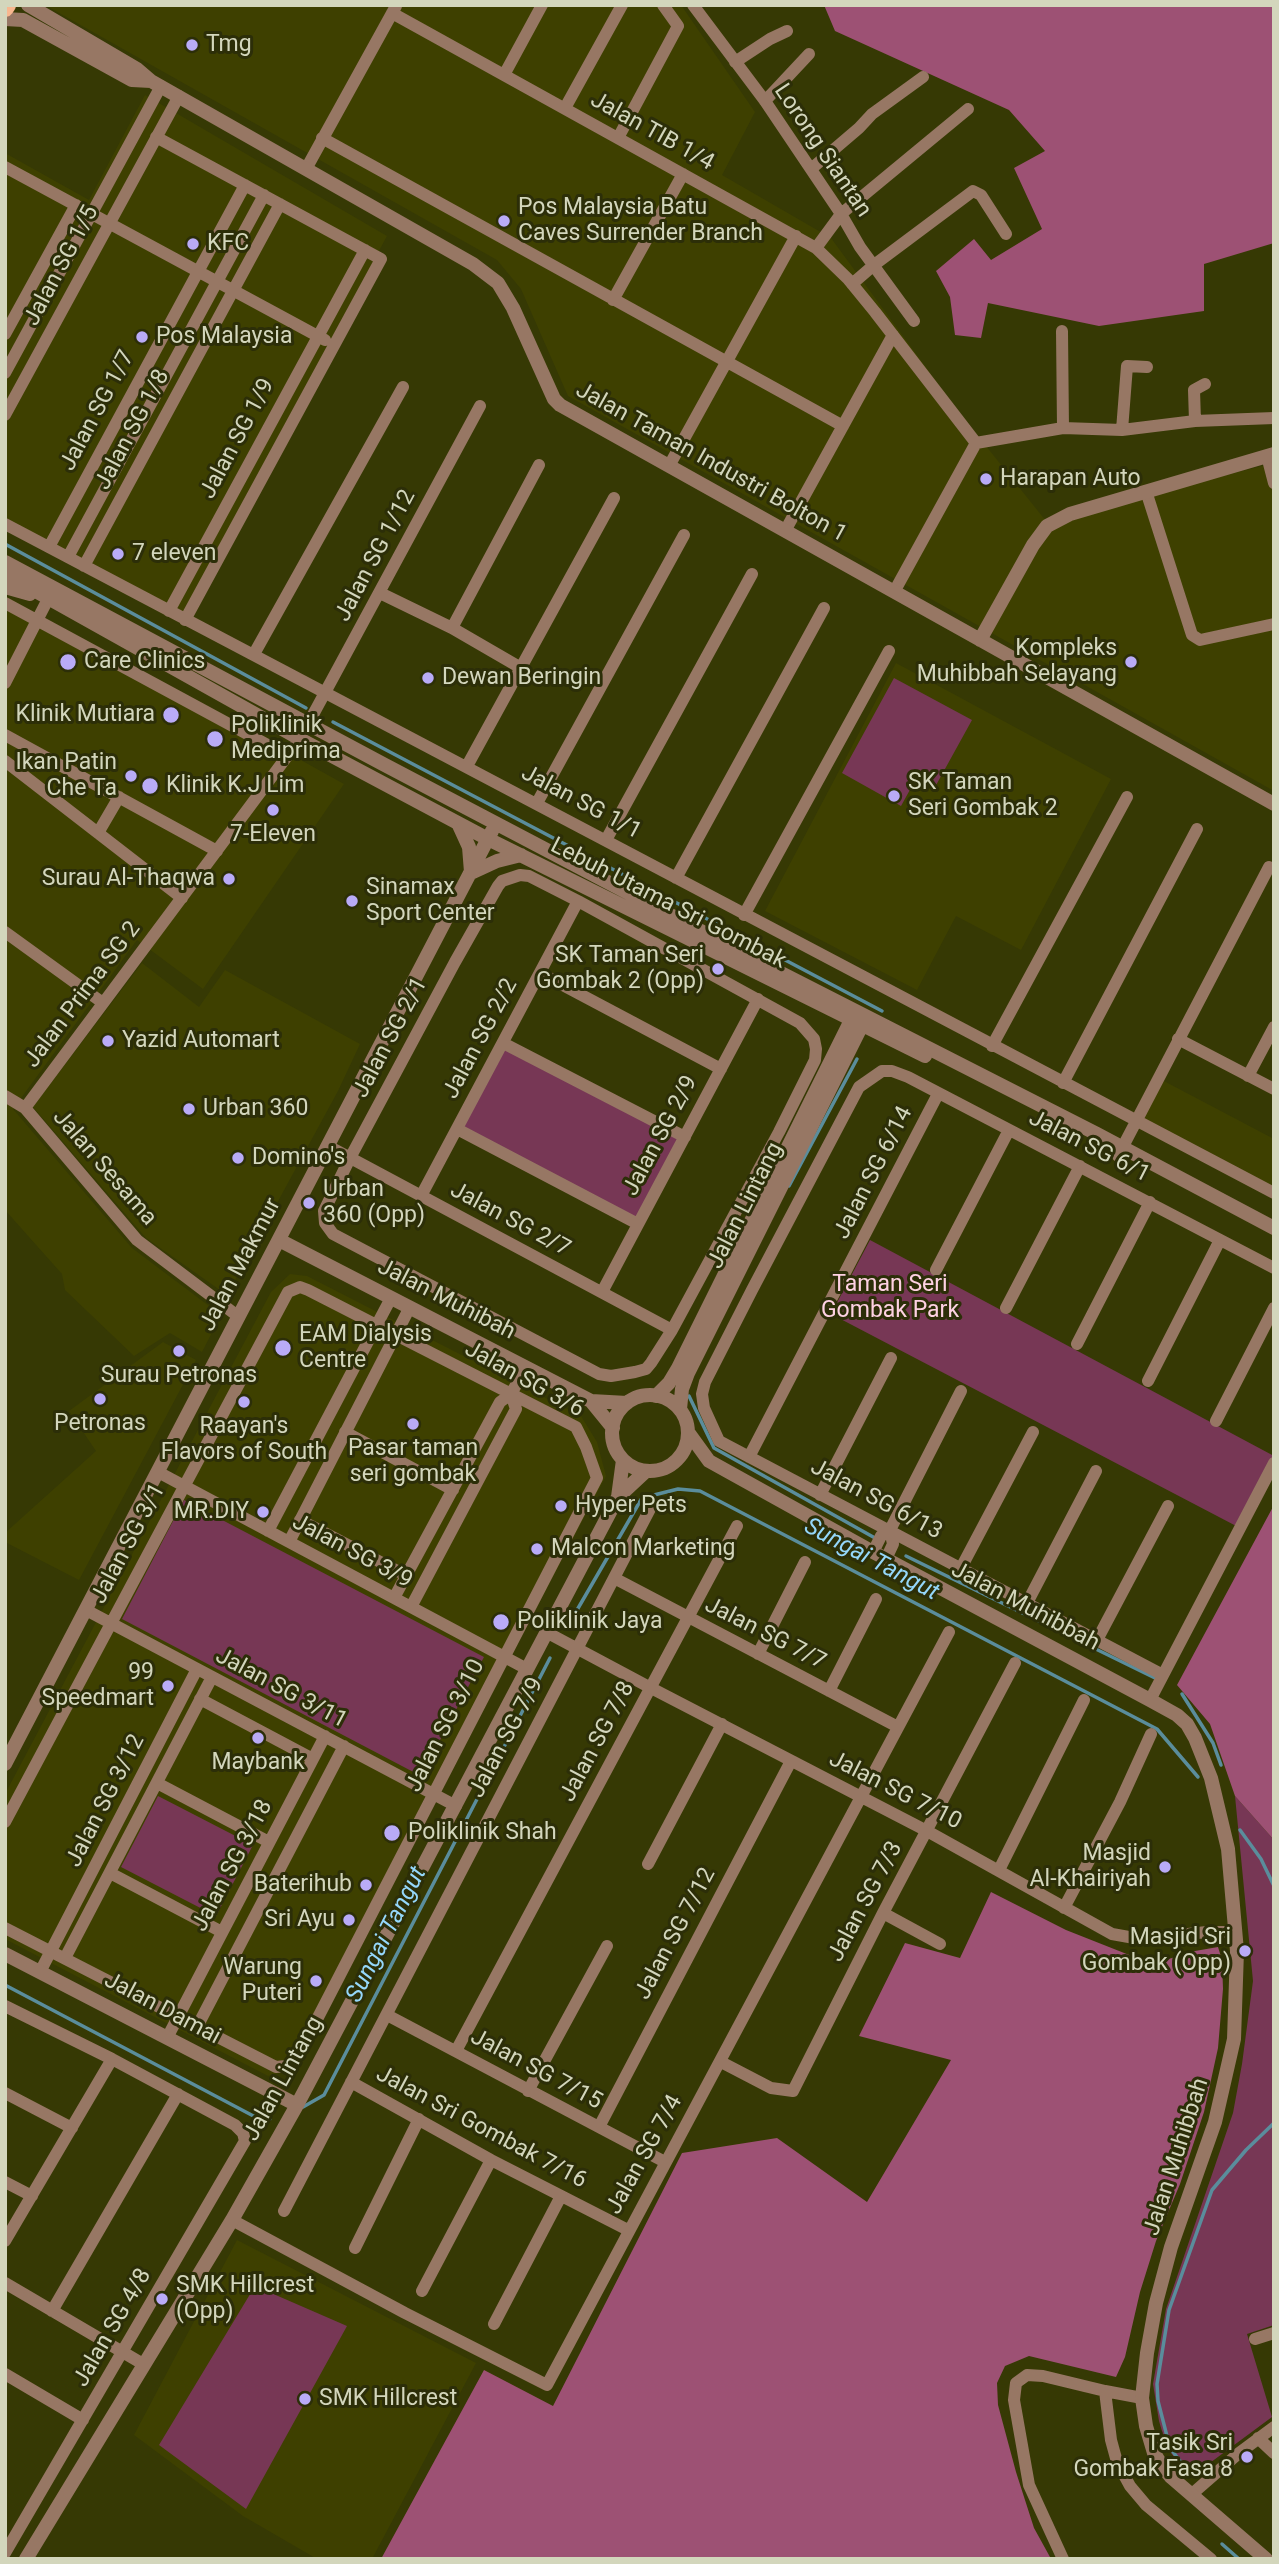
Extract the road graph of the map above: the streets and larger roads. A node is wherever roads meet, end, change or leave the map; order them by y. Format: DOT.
graph roads {
  1 [pos="28,5"];
  2 [pos="542,5"];
  3 [pos="622,5"];
  4 [pos="663,5"];
  5 [pos="693,5"];
  6 [pos="394,9"];
  7 [pos="5,19"];
  8 [pos="787,31"];
  9 [pos="809,54"];
  10 [pos="735,62"];
  11 [pos="504,75"];
  12 [pos="923,78"];
  13 [pos="156,84"];
  14 [pos="179,96"];
  15 [pos="765,101"];
  16 [pos="565,108"];
  17 [pos="968,109"];
  18 [pos="156,137"];
  19 [pos="323,138"];
  20 [pos="618,138"];
  21 [pos="5,167"];
  22 [pos="306,169"];
  23 [pos="811,169"];
  24 [pos="683,174"];
  25 [pos="245,185"];
  26 [pos="264,195"];
  27 [pos="280,204"];
  28 [pos="76,205"];
  29 [pos="92,214"];
  30 [pos="841,214"];
  31 [pos="109,223"];
  32 [pos="1006,234"];
  33 [pos="796,236"];
  34 [pos="816,248"];
  35 [pos="365,250"];
  36 [pos="874,265"];
  37 [pos="198,272"];
  38 [pos="217,282"];
  39 [pos="852,284"];
  40 [pos="233,291"];
  41 [pos="613,300"];
  42 [pos="915,321"];
  43 [pos="1062,331"];
  44 [pos="5,334"];
  45 [pos="893,335"];
  46 [pos="318,337"];
  47 [pos="334,345"];
  48 [pos="726,362"];
  49 [pos="1147,367"];
  50 [pos="5,373"];
  51 [pos="1205,384"];
  52 [pos="404,387"];
  53 [pos="480,406"];
  54 [pos="5,415"];
  55 [pos="1274,418"];
  56 [pos="1195,421"];
  57 [pos="843,426"];
  58 [pos="1063,428"];
  59 [pos="1122,430"];
  60 [pos="976,443"];
  61 [pos="1270,455"];
  62 [pos="539,465"];
  63 [pos="669,466"];
  64 [pos="1274,483"];
  65 [pos="1146,491"];
  66 [pos="614,498"];
  67 [pos="224,509"];
  68 [pos="240,517"];
  69 [pos="5,524"];
  70 [pos="785,531"];
  71 [pos="684,535"];
  72 [pos="49,547"];
  73 [pos="5,555"];
  74 [pos="68,557"];
  75 [pos="5,562"];
  76 [pos="84,566"];
  77 [pos="5,574"];
  78 [pos="752,574"];
  79 [pos="5,587"];
  80 [pos="894,592"];
  81 [pos="380,593"];
  82 [pos="52,594"];
  83 [pos="5,603"];
  84 [pos="824,608"];
  85 [pos="169,611"];
  86 [pos="37,620"];
  87 [pos="185,620"];
  88 [pos="1274,624"];
  89 [pos="452,628"];
  90 [pos="980,640"];
  91 [pos="889,651"];
  92 [pos="254,654"];
  93 [pos="521,668"];
  94 [pos="5,683"];
  95 [pos="326,692"];
  96 [pos="308,724"];
  97 [pos="5,734"];
  98 [pos="300,739"];
  99 [pos="288,756"];
  100 [pos="5,761"];
  101 [pos="467,766"];
  102 [pos="119,797"];
  103 [pos="1126,797"];
  104 [pos="537,803"];
  105 [pos="1274,804"];
  106 [pos="458,823"];
  107 [pos="496,824"];
  108 [pos="1197,829"];
  109 [pos="98,833"];
  110 [pos="488,839"];
  111 [pos="606,840"];
  112 [pos="216,851"];
  113 [pos="521,855"];
  114 [pos="1269,867"];
  115 [pos="471,873"];
  116 [pos="676,878"];
  117 [pos="181,898"];
  118 [pos="578,901"];
  119 [pos="744,915"];
  120 [pos="5,932"];
  121 [pos="674,933"];
  122 [pos="666,949"];
  123 [pos="540,973"];
  124 [pos="758,999"];
  125 [pos="103,1003"];
  126 [pos="857,1022"];
  127 [pos="1274,1027"];
  128 [pos="1178,1039"];
  129 [pos="503,1043"];
  130 [pos="992,1046"];
  131 [pos="721,1069"];
  132 [pos="1248,1076"];
  133 [pos="1063,1083"];
  134 [pos="1274,1089"];
  135 [pos="938,1094"];
  136 [pos="5,1096"];
  137 [pos="24,1108"];
  138 [pos="1135,1121"];
  139 [pos="457,1129"];
  140 [pos="1009,1130"];
  141 [pos="685,1137"];
  142 [pos="328,1146"];
  143 [pos="1120,1152"];
  144 [pos="351,1158"];
  145 [pos="1080,1166"];
  146 [pos="1274,1193"];
  147 [pos="421,1196"];
  148 [pos="1150,1202"];
  149 [pos="638,1224"];
  150 [pos="1274,1228"];
  151 [pos="1274,1238"];
  152 [pos="279,1240"];
  153 [pos="1220,1240"];
  154 [pos="1274,1268"];
  155 [pos="936,1270"];
  156 [pos="293,1289"];
  157 [pos="602,1292"];
  158 [pos="391,1298"];
  159 [pos="410,1307"];
  160 [pos="1006,1308"];
  161 [pos="1274,1308"];
  162 [pos="239,1317"];
  163 [pos="377,1326"];
  164 [pos="672,1329"];
  165 [pos="395,1335"];
  166 [pos="1077,1344"];
  167 [pos="891,1358"];
  168 [pos="526,1367"];
  169 [pos="1148,1381"];
  170 [pos="961,1391"];
  171 [pos="511,1394"];
  172 [pos="656,1396"];
  173 [pos="592,1401"];
  174 [pos="627,1403"];
  175 [pos="680,1409"];
  176 [pos="1216,1421"];
  177 [pos="613,1428"];
  178 [pos="688,1432"];
  179 [pos="1033,1432"];
  180 [pos="345,1433"];
  181 [pos="719,1441"];
  182 [pos="749,1457"];
  183 [pos="623,1460"];
  184 [pos="709,1461"];
  185 [pos="674,1463"];
  186 [pos="1274,1463"];
  187 [pos="646,1471"];
  188 [pos="1096,1471"];
  189 [pos="158,1472"];
  190 [pos="597,1478"];
  191 [pos="184,1485"];
  192 [pos="453,1490"];
  193 [pos="820,1495"];
  194 [pos="618,1497"];
  195 [pos="1168,1506"];
  196 [pos="651,1507"];
  197 [pos="300,1520"];
  198 [pos="737,1526"];
  199 [pos="890,1530"];
  200 [pos="268,1531"];
  201 [pos="289,1542"];
  202 [pos="879,1556"];
  203 [pos="804,1562"];
  204 [pos="961,1568"];
  205 [pos="407,1576"];
  206 [pos="614,1578"];
  207 [pos="394,1598"];
  208 [pos="876,1599"];
  209 [pos="1027,1603"];
  210 [pos="411,1607"];
  211 [pos="86,1610"];
  212 [pos="688,1618"];
  213 [pos="111,1623"];
  214 [pos="546,1632"];
  215 [pos="949,1632"];
  216 [pos="1097,1640"];
  217 [pos="578,1648"];
  218 [pos="758,1654"];
  219 [pos="505,1657"];
  220 [pos="1015,1663"];
  221 [pos="198,1669"];
  222 [pos="527,1669"];
  223 [pos="212,1677"];
  224 [pos="1160,1680"];
  225 [pos="651,1688"];
  226 [pos="829,1691"];
  227 [pos="200,1699"];
  228 [pos="1084,1700"];
  229 [pos="1150,1700"];
  230 [pos="722,1724"];
  231 [pos="898,1727"];
  232 [pos="1151,1734"];
  233 [pos="325,1736"];
  234 [pos="344,1746"];
  235 [pos="313,1759"];
  236 [pos="791,1761"];
  237 [pos="5,1764"];
  238 [pos="157,1783"];
  239 [pos="434,1794"];
  240 [pos="860,1797"];
  241 [pos="128,1804"];
  242 [pos="456,1806"];
  243 [pos="142,1811"];
  244 [pos="5,1822"];
  245 [pos="927,1830"];
  246 [pos="269,1842"];
  247 [pos="648,1864"];
  248 [pos="255,1868"];
  249 [pos="999,1870"];
  250 [pos="110,1873"];
  251 [pos="275,1879"];
  252 [pos="1064,1908"];
  253 [pos="883,1913"];
  254 [pos="5,1928"];
  255 [pos="222,1932"];
  256 [pos="1236,1932"];
  257 [pos="940,1944"];
  258 [pos="607,1946"];
  259 [pos="51,1951"];
  260 [pos="5,1954"];
  261 [pos="65,1958"];
  262 [pos="40,1972"];
  263 [pos="5,2006"];
  264 [pos="387,2015"];
  265 [pos="178,2016"];
  266 [pos="198,2025"];
  267 [pos="167,2038"];
  268 [pos="457,2051"];
  269 [pos="112,2059"];
  270 [pos="721,2062"];
  271 [pos="351,2082"];
  272 [pos="528,2091"];
  273 [pos="5,2093"];
  274 [pos="178,2094"];
  275 [pos="297,2105"];
  276 [pos="419,2119"];
  277 [pos="599,2127"];
  278 [pos="72,2128"];
  279 [pos="491,2160"];
  280 [pos="665,2162"];
  281 [pos="5,2182"];
  282 [pos="32,2196"];
  283 [pos="561,2196"];
  284 [pos="284,2211"];
  285 [pos="232,2220"];
  286 [pos="628,2230"];
  287 [pos="5,2241"];
  288 [pos="355,2248"];
  289 [pos="5,2283"];
  290 [pos="422,2291"];
  291 [pos="52,2311"];
  292 [pos="494,2324"];
  293 [pos="1274,2333"];
  294 [pos="1255,2339"];
  295 [pos="122,2352"];
  296 [pos="143,2364"];
  297 [pos="5,2374"];
  298 [pos="1105,2392"];
  299 [pos="1142,2398"];
  300 [pos="83,2420"];
  301 [pos="1274,2427"];
  302 [pos="1258,2438"];
  303 [pos="1274,2453"];
  304 [pos="1192,2494"];
  305 [pos="5,2553"];
  306 [pos="26,2559"];
  307 [pos="1063,2559"];
  308 [pos="1211,2559"];
  309 [pos="1266,2559"];
  1 -- 13 [label="street, Jalan Taman Industri Bolton 1"];
  2 -- 11 [label="street"];
  3 -- 16 [label="street"];
  4 -- 20 [label="street"];
  5 -- 10 [label="street, Lorong Siantan"];
  6 -- 11 [label="street, Jalan TIB 1/4"];
  6 -- 19 [label="street"];
  7 -- 13 [label="street, Jalan Taman Industri Bolton 1"];
  8 -- 10 [label="street"];
  9 -- 15 [label="street"];
  10 -- 15 [label="street, Lorong Siantan"];
  11 -- 16 [label="street, Jalan TIB 1/4"];
  12 -- 23 [label="street"];
  13 -- 14 [label="street, Jalan Taman Industri Bolton 1"];
  13 -- 29 [label="street"];
  14 -- 18 [label="street, Jalan SG 1/5"];
  14 -- 22 [label="street, Jalan Taman Industri Bolton 1"];
  15 -- 23 [label="street, Lorong Siantan"];
  16 -- 20 [label="street, Jalan TIB 1/4"];
  17 -- 30 [label="street"];
  18 -- 25 [label="street"];
  18 -- 31 [label="street, Jalan SG 1/5"];
  19 -- 22 [label="street"];
  19 -- 41 [label="street"];
  20 -- 24 [label="street, Jalan TIB 1/4"];
  21 -- 28 [label="street"];
  22 -- 63 [label="street, Jalan Taman Industri Bolton 1"];
  23 -- 30 [label="street, Lorong Siantan"];
  24 -- 33 [label="street, Jalan TIB 1/4"];
  24 -- 41 [label="street"];
  25 -- 26 [label="street"];
  25 -- 37 [label="street, Jalan SG 1/7"];
  26 -- 27 [label="street"];
  26 -- 38 [label="street, Jalan SG 1/7"];
  27 -- 35 [label="street"];
  27 -- 40 [label="street, Jalan SG 1/8"];
  28 -- 29 [label="street"];
  28 -- 44 [label="street"];
  29 -- 31 [label="street"];
  29 -- 50 [label="street"];
  30 -- 34 [label="street"];
  30 -- 36 [label="street, Lorong Siantan"];
  31 -- 37 [label="street"];
  31 -- 54 [label="street, Jalan SG 1/5"];
  32 -- 36 [label="street"];
  33 -- 34 [label="street, Jalan TIB 1/4"];
  33 -- 48 [label="street"];
  34 -- 39 [label="street, Jalan TIB 1/4"];
  35 -- 46 [label="street, Jalan SG 1/9"];
  35 -- 47 [label="street"];
  36 -- 39 [label="street"];
  36 -- 42 [label="street, Lorong Siantan"];
  37 -- 38 [label="street"];
  37 -- 72 [label="street, Jalan SG 1/7"];
  38 -- 40 [label="street"];
  38 -- 74 [label="street, Jalan SG 1/7"];
  39 -- 45 [label="street, Jalan TIB 1/4"];
  40 -- 46 [label="street"];
  40 -- 76 [label="street, Jalan SG 1/8"];
  41 -- 48 [label="street"];
  43 -- 58 [label="street"];
  45 -- 57 [label="street"];
  45 -- 60 [label="street, Jalan TIB 1/4"];
  46 -- 47 [label="street"];
  46 -- 67 [label="street, Jalan SG 1/9"];
  47 -- 68 [label="street"];
  48 -- 57 [label="street"];
  48 -- 63 [label="street"];
  49 -- 59 [label="street"];
  51 -- 56 [label="street"];
  52 -- 92 [label="street"];
  53 -- 81 [label="street, Jalan SG 1/12"];
  55 -- 56 [label="street"];
  56 -- 59 [label="street"];
  57 -- 70 [label="street"];
  58 -- 59 [label="street"];
  58 -- 60 [label="street"];
  60 -- 80 [label="street"];
  61 -- 64 [label="street"];
  61 -- 65 [label="street"];
  62 -- 89 [label="street"];
  63 -- 70 [label="street, Jalan Taman Industri Bolton 1"];
  65 -- 88 [label="street"];
  65 -- 90 [label="street"];
  66 -- 93 [label="street"];
  67 -- 68 [label="street"];
  67 -- 85 [label="street, Jalan SG 1/9"];
  68 -- 87 [label="street"];
  69 -- 72 [label="street, Jalan SG 1/1"];
  70 -- 80 [label="street, Jalan Taman Industri Bolton 1"];
  71 -- 104 [label="street"];
  72 -- 74 [label="street, Jalan SG 1/1"];
  73 -- 82 [label="street, Lebuh Utama Sri Gombak"];
  74 -- 76 [label="street, Jalan SG 1/1"];
  75 -- 82 [label="street, Lebuh Utama Sri Gombak"];
  76 -- 85 [label="street, Jalan SG 1/1"];
  77 -- 82 [label="street, Lebuh Utama Sri Gombak"];
  78 -- 111 [label="street"];
  79 -- 82 [label="street, Lebuh Utama Sri Gombak"];
  80 -- 90 [label="street, Jalan Taman Industri Bolton 1"];
  81 -- 89 [label="street"];
  81 -- 95 [label="street, Jalan SG 1/12"];
  82 -- 86 [label="street"];
  82 -- 96 [label="street, Lebuh Utama Sri Gombak"];
  82 -- 98 [label="street, Lebuh Utama Sri Gombak"];
  83 -- 86 [label="street"];
  84 -- 116 [label="street"];
  85 -- 87 [label="street, Jalan SG 1/1"];
  86 -- 94 [label="street"];
  86 -- 99 [label="street"];
  87 -- 92 [label="street, Jalan SG 1/1"];
  89 -- 93 [label="street"];
  90 -- 105 [label="street, Jalan Taman Industri Bolton 1"];
  91 -- 119 [label="street"];
  92 -- 95 [label="street, Jalan SG 1/1"];
  93 -- 101 [label="street"];
  95 -- 96 [label="street, Jalan SG 1/12"];
  95 -- 101 [label="street, Jalan SG 1/1"];
  96 -- 107 [label="street, Lebuh Utama Sri Gombak"];
  97 -- 102 [label="street"];
  98 -- 99 [label="street, Jalan Prima SG 2"];
  98 -- 106 [label="street, Lebuh Utama Sri Gombak"];
  99 -- 112 [label="street, Jalan Prima SG 2"];
  100 -- 109 [label="street"];
  101 -- 104 [label="street, Jalan SG 1/1"];
  102 -- 109 [label="street"];
  102 -- 112 [label="street"];
  103 -- 130 [label="street"];
  104 -- 111 [label="street, Jalan SG 1/1"];
  106 -- 110 [label="street, Lebuh Utama Sri Gombak"];
  106 -- 115 [label="street"];
  107 -- 110 [label="street, Jalan Makmur"];
  107 -- 143 [label="street, Lebuh Utama Sri Gombak"];
  108 -- 133 [label="street"];
  109 -- 117 [label="street"];
  110 -- 113 [label="street, Lebuh Utama Sri Gombak"];
  110 -- 115 [label="street, Jalan Makmur"];
  111 -- 116 [label="street, Jalan SG 1/1"];
  112 -- 117 [label="street, Jalan Prima SG 2"];
  113 -- 115 [label="street"];
  113 -- 121 [label="street, Lebuh Utama Sri Gombak"];
  114 -- 128 [label="street"];
  115 -- 142 [label="street, Jalan Makmur"];
  116 -- 119 [label="street, Jalan SG 1/1"];
  117 -- 125 [label="street, Jalan Prima SG 2"];
  118 -- 122 [label="street"];
  118 -- 123 [label="street, Jalan SG 2/2"];
  118 -- 144 [label="street, Jalan SG 2/1"];
  119 -- 130 [label="street, Jalan SG 1/1"];
  120 -- 125 [label="street"];
  121 -- 122 [label="street"];
  121 -- 126 [label="street, Lebuh Utama Sri Gombak"];
  122 -- 124 [label="street"];
  123 -- 129 [label="street, Jalan SG 2/2"];
  123 -- 131 [label="street"];
  124 -- 131 [label="street, Jalan SG 2/9"];
  124 -- 164 [label="street"];
  125 -- 137 [label="street, Jalan Prima SG 2"];
  126 -- 143 [label="street, Lebuh Utama Sri Gombak"];
  126 -- 172 [label="street, Jalan Lintang"];
  126 -- 175 [label="street, Jalan Lintang"];
  127 -- 132 [label="street"];
  128 -- 132 [label="street"];
  128 -- 138 [label="street"];
  129 -- 139 [label="street, Jalan SG 2/2"];
  129 -- 141 [label="street"];
  130 -- 133 [label="street, Jalan SG 1/1"];
  131 -- 141 [label="street, Jalan SG 2/9"];
  132 -- 134 [label="street"];
  133 -- 138 [label="street, Jalan SG 1/1"];
  135 -- 140 [label="street, Jalan SG 6/1"];
  135 -- 181 [label="street, Jalan SG 6/1"];
  135 -- 182 [label="street, Jalan SG 6/14"];
  136 -- 137 [label="street, Jalan Sesama"];
  137 -- 162 [label="street, Jalan Sesama"];
  138 -- 143 [label="street"];
  138 -- 146 [label="street, Jalan SG 1/1"];
  139 -- 147 [label="street, Jalan SG 2/2"];
  139 -- 149 [label="street"];
  140 -- 145 [label="street, Jalan SG 6/1"];
  140 -- 155 [label="street"];
  141 -- 149 [label="street, Jalan SG 2/9"];
  142 -- 144 [label="street, Jalan SG 2/7"];
  142 -- 152 [label="street, Jalan Makmur"];
  143 -- 150 [label="street, Lebuh Utama Sri Gombak"];
  143 -- 151 [label="street, Lebuh Utama Sri Gombak"];
  144 -- 147 [label="street, Jalan SG 2/7"];
  144 -- 164 [label="street, Jalan SG 2/1"];
  145 -- 148 [label="street, Jalan SG 6/1"];
  145 -- 160 [label="street"];
  147 -- 157 [label="street, Jalan SG 2/7"];
  148 -- 153 [label="street, Jalan SG 6/1"];
  148 -- 166 [label="street"];
  149 -- 157 [label="street, Jalan SG 2/9"];
  152 -- 158 [label="street, Jalan Muhibah"];
  152 -- 162 [label="street, Jalan Makmur"];
  153 -- 154 [label="street, Jalan SG 6/1"];
  153 -- 169 [label="street"];
  156 -- 163 [label="street, Jalan SG 3/6"];
  156 -- 191 [label="street, Jalan SG 3/1"];
  157 -- 164 [label="street, Jalan SG 2/7"];
  158 -- 159 [label="street, Jalan Muhibah"];
  158 -- 163 [label="street"];
  159 -- 165 [label="street"];
  159 -- 168 [label="street, Jalan Muhibah"];
  161 -- 176 [label="street"];
  162 -- 189 [label="street, Jalan Makmur"];
  163 -- 165 [label="street, Jalan SG 3/6"];
  163 -- 200 [label="street"];
  165 -- 171 [label="street, Jalan SG 3/6"];
  165 -- 180 [label="street"];
  167 -- 193 [label="street"];
  168 -- 171 [label="street"];
  168 -- 173 [label="street, Jalan Muhibah"];
  170 -- 199 [label="street"];
  171 -- 190 [label="street, Jalan SG 3/6"];
  171 -- 192 [label="street"];
  171 -- 210 [label="street"];
  172 -- 174 [label="street"];
  172 -- 175 [label="street"];
  173 -- 174 [label="street, Jalan Muhibah"];
  173 -- 177 [label="street, Jalan Muhibah"];
  174 -- 177 [label="street"];
  175 -- 178 [label="street"];
  177 -- 183 [label="street"];
  178 -- 184 [label="street, Jalan Muhibbah"];
  178 -- 185 [label="street"];
  179 -- 204 [label="street"];
  180 -- 192 [label="street"];
  180 -- 197 [label="street"];
  181 -- 182 [label="street, Jalan SG 6/13"];
  182 -- 193 [label="street, Jalan SG 6/13"];
  183 -- 187 [label="street"];
  183 -- 194 [label="street, Jalan Lintang"];
  184 -- 185 [label="street"];
  184 -- 202 [label="street, Jalan Muhibbah"];
  185 -- 187 [label="street"];
  186 -- 224 [label="street"];
  187 -- 194 [label="street, Jalan Lintang"];
  188 -- 209 [label="street"];
  189 -- 191 [label="street, Jalan SG 3/9"];
  189 -- 211 [label="street, Jalan Makmur"];
  190 -- 219 [label="street, Jalan SG 3/10"];
  191 -- 200 [label="street, Jalan SG 3/9"];
  191 -- 213 [label="street, Jalan SG 3/1"];
  192 -- 205 [label="street"];
  193 -- 199 [label="street, Jalan SG 6/13"];
  194 -- 214 [label="street, Jalan Lintang"];
  195 -- 216 [label="street"];
  196 -- 206 [label="street, Jalan SG 7/9"];
  197 -- 201 [label="street"];
  197 -- 205 [label="street"];
  198 -- 212 [label="street, Jalan SG 7/8"];
  199 -- 202 [label="street"];
  199 -- 204 [label="street, Jalan SG 6/13"];
  200 -- 201 [label="street, Jalan SG 3/9"];
  201 -- 207 [label="street, Jalan SG 3/9"];
  202 -- 229 [label="street, Jalan Muhibbah"];
  203 -- 218 [label="street"];
  204 -- 209 [label="street, Jalan SG 6/13"];
  205 -- 207 [label="street"];
  206 -- 212 [label="street, Jalan SG 7/7"];
  206 -- 217 [label="street, Jalan SG 7/9"];
  207 -- 210 [label="street, Jalan SG 3/9"];
  208 -- 226 [label="street"];
  209 -- 216 [label="street, Jalan SG 6/13"];
  210 -- 219 [label="street, Jalan SG 3/9"];
  211 -- 213 [label="street, Jalan SG 3/11"];
  211 -- 237 [label="street, Jalan Makmur"];
  212 -- 218 [label="street, Jalan SG 7/7"];
  212 -- 225 [label="street, Jalan SG 7/8"];
  213 -- 221 [label="street, Jalan SG 3/11"];
  213 -- 244 [label="street, Jalan SG 3/1"];
  214 -- 217 [label="street, Jalan SG 7/10"];
  214 -- 222 [label="street, Jalan Lintang"];
  215 -- 231 [label="street, Jalan SG 7/4"];
  216 -- 224 [label="street, Jalan SG 6/13"];
  217 -- 225 [label="street, Jalan SG 7/10"];
  217 -- 264 [label="street, Jalan SG 7/9"];
  218 -- 226 [label="street, Jalan SG 7/7"];
  219 -- 222 [label="street, Jalan SG 3/9"];
  219 -- 239 [label="street, Jalan SG 3/10"];
  220 -- 245 [label="street, Jalan SG 7/3"];
  221 -- 223 [label="street, Jalan SG 3/11"];
  221 -- 241 [label="street, Jalan SG 3/12"];
  222 -- 242 [label="street, Jalan Lintang"];
  223 -- 227 [label="street"];
  223 -- 233 [label="street, Jalan SG 3/11"];
  224 -- 229 [label="street"];
  225 -- 230 [label="street, Jalan SG 7/10"];
  225 -- 268 [label="street, Jalan SG 7/8"];
  226 -- 231 [label="street, Jalan SG 7/7"];
  227 -- 235 [label="street"];
  227 -- 238 [label="street"];
  228 -- 249 [label="street"];
  229 -- 256 [label="street, Jalan Muhibbah"];
  230 -- 236 [label="street, Jalan SG 7/10"];
  230 -- 247 [label="street"];
  231 -- 240 [label="street, Jalan SG 7/4"];
  232 -- 252 [label="street"];
  233 -- 234 [label="street, Jalan SG 3/11"];
  233 -- 235 [label="street, Jalan SG 3/18"];
  234 -- 239 [label="street, Jalan SG 3/11"];
  234 -- 251 [label="street"];
  235 -- 246 [label="street, Jalan SG 3/18"];
  236 -- 240 [label="street, Jalan SG 7/10"];
  236 -- 277 [label="street, Jalan SG 7/12"];
  238 -- 243 [label="street"];
  238 -- 246 [label="street"];
  239 -- 242 [label="street, Jalan SG 3/11"];
  239 -- 266 [label="street, Jalan SG 3/10"];
  240 -- 245 [label="street, Jalan SG 7/10"];
  240 -- 270 [label="street, Jalan SG 7/4"];
  241 -- 243 [label="street"];
  241 -- 259 [label="street, Jalan SG 3/12"];
  242 -- 275 [label="street, Jalan Lintang"];
  243 -- 250 [label="street"];
  245 -- 249 [label="street, Jalan SG 7/10"];
  245 -- 253 [label="street, Jalan SG 7/3"];
  246 -- 248 [label="street, Jalan SG 3/18"];
  248 -- 251 [label="street"];
  248 -- 255 [label="street, Jalan SG 3/18"];
  249 -- 252 [label="street, Jalan SG 7/10"];
  250 -- 255 [label="street"];
  250 -- 261 [label="street"];
  251 -- 266 [label="street"];
  252 -- 256 [label="street, Jalan SG 7/10"];
  253 -- 257 [label="street"];
  253 -- 270 [label="street, Jalan SG 7/3"];
  254 -- 259 [label="street"];
  255 -- 265 [label="street, Jalan SG 3/18"];
  256 -- 299 [label="street, Jalan Muhibbah"];
  258 -- 272 [label="street"];
  259 -- 261 [label="street"];
  259 -- 262 [label="street, Jalan SG 3/12"];
  260 -- 262 [label="street, Jalan Damai"];
  261 -- 265 [label="street"];
  262 -- 267 [label="street, Jalan Damai"];
  263 -- 269 [label="street"];
  264 -- 268 [label="street, Jalan SG 7/15"];
  264 -- 271 [label="street, Jalan SG 7/9"];
  265 -- 266 [label="street"];
  265 -- 267 [label="street, Jalan SG 3/18"];
  267 -- 275 [label="street, Jalan Damai"];
  268 -- 272 [label="street, Jalan SG 7/15"];
  269 -- 274 [label="street"];
  269 -- 278 [label="street"];
  270 -- 280 [label="street, Jalan SG 7/4"];
  271 -- 276 [label="street, Jalan Sri Gombak 7/16"];
  271 -- 284 [label="street, Jalan SG 7/9"];
  272 -- 277 [label="street, Jalan SG 7/15"];
  273 -- 278 [label="street"];
  274 -- 291 [label="street"];
  274 -- 295 [label="street, Jalan SG 4/8"];
  275 -- 285 [label="street, Jalan Lintang"];
  276 -- 279 [label="street, Jalan Sri Gombak 7/16"];
  276 -- 288 [label="street"];
  277 -- 280 [label="street, Jalan SG 7/15"];
  278 -- 282 [label="street"];
  279 -- 283 [label="street, Jalan Sri Gombak 7/16"];
  279 -- 290 [label="street"];
  280 -- 286 [label="street, Jalan SG 7/4"];
  281 -- 282 [label="street"];
  282 -- 287 [label="street"];
  283 -- 286 [label="street, Jalan Sri Gombak 7/16"];
  283 -- 292 [label="street"];
  285 -- 286 [label="street, Jalan SG 7/4"];
  285 -- 296 [label="street, Jalan Lintang"];
  289 -- 291 [label="street"];
  291 -- 295 [label="street"];
  293 -- 294 [label="street"];
  295 -- 296 [label="street"];
  295 -- 300 [label="street, Jalan SG 4/8"];
  296 -- 306 [label="street, Jalan Lintang"];
  297 -- 300 [label="street"];
  298 -- 299 [label="street"];
  298 -- 307 [label="street"];
  298 -- 308 [label="street"];
  299 -- 304 [label="street, Jalan Muhibbah"];
  300 -- 305 [label="street, Jalan SG 4/8"];
  301 -- 302 [label="street"];
  302 -- 303 [label="street"];
  302 -- 304 [label="street"];
  304 -- 309 [label="street, Jalan Muhibbah"];
}
